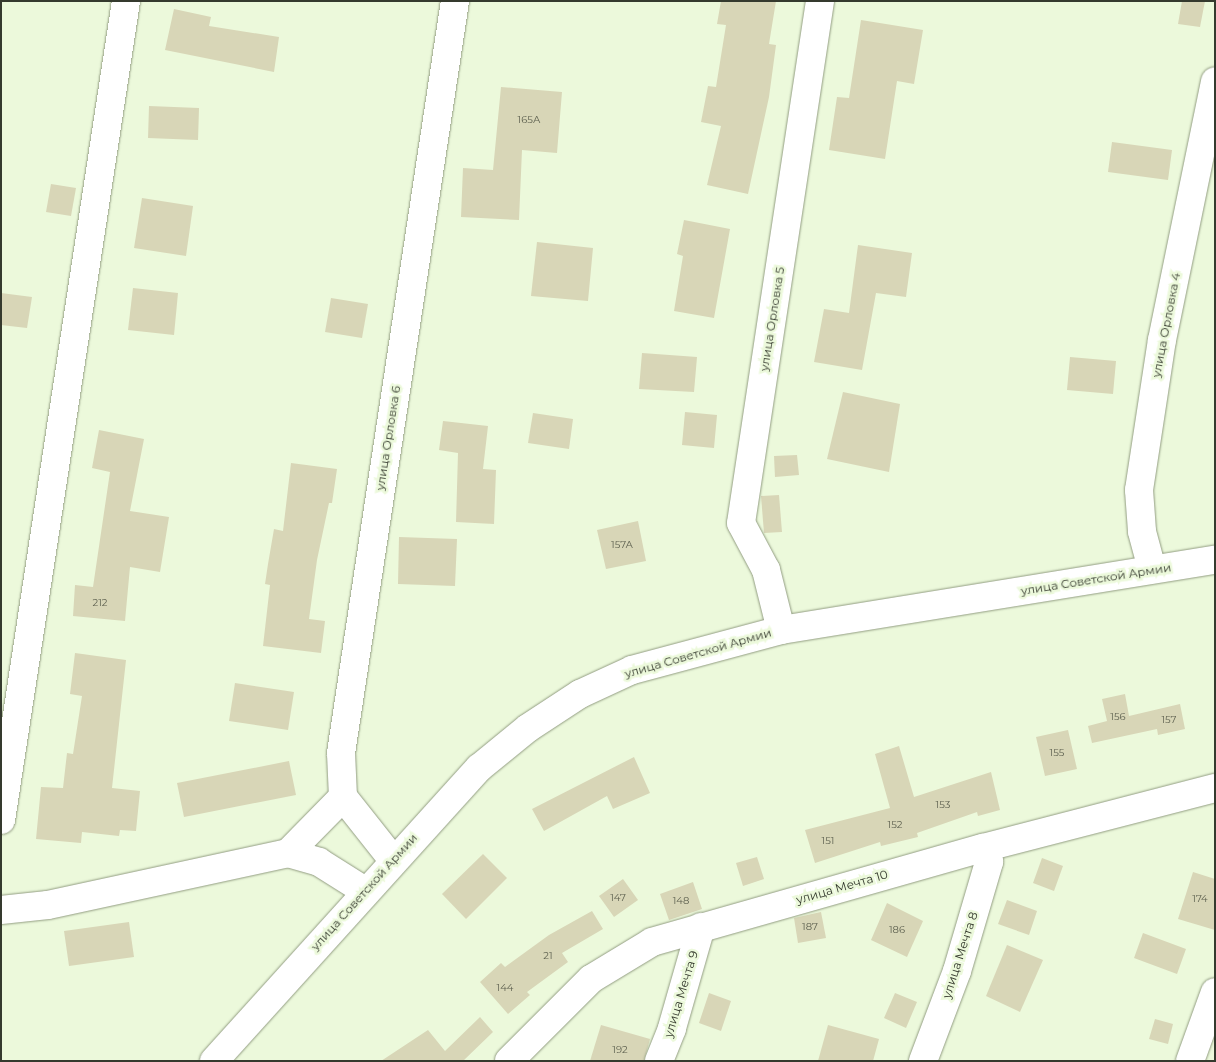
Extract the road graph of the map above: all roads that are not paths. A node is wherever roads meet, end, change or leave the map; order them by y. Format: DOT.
graph roads {
  1 [pos="126,1"];
  2 [pos="455,1"];
  3 [pos="820,1"];
  4 [pos="1215,81"];
  5 [pos="1215,560"];
  6 [pos="1152,569"];
  7 [pos="781,630"];
  8 [pos="1215,788"];
  9 [pos="343,797"];
  10 [pos="1,820"];
  11 [pos="982,848"];
  12 [pos="288,853"];
  13 [pos="393,860"];
  14 [pos="365,891"];
  15 [pos="1,910"];
  16 [pos="701,926"];
  17 [pos="1215,992"];
  18 [pos="214,1061"];
  19 [pos="509,1061"];
  20 [pos="659,1061"];
  21 [pos="923,1061"];
  22 [pos="1190,1061"];
  1 -- 10 [label="street"];
  2 -- 9 [label="street, улица Орловка 6"];
  3 -- 7 [label="street, улица Орловка 5"];
  4 -- 6 [label="street, улица Орловка 4"];
  5 -- 6 [label="street, улица Советской Армии"];
  6 -- 7 [label="street, улица Советской Армии"];
  7 -- 13 [label="street, улица Советской Армии"];
  8 -- 11 [label="street, улица Мечта 10"];
  9 -- 12 [label="street"];
  9 -- 13 [label="street"];
  11 -- 16 [label="street, улица Мечта 10"];
  11 -- 21 [label="street, улица Мечта 8"];
  12 -- 14 [label="street"];
  12 -- 15 [label="street"];
  13 -- 14 [label="street, улица Советской Армии"];
  14 -- 18 [label="street, улица Советской Армии"];
  16 -- 19 [label="street, улица Мечта 10"];
  16 -- 20 [label="street, улица Мечта 9"];
  17 -- 22 [label="street"];
}
